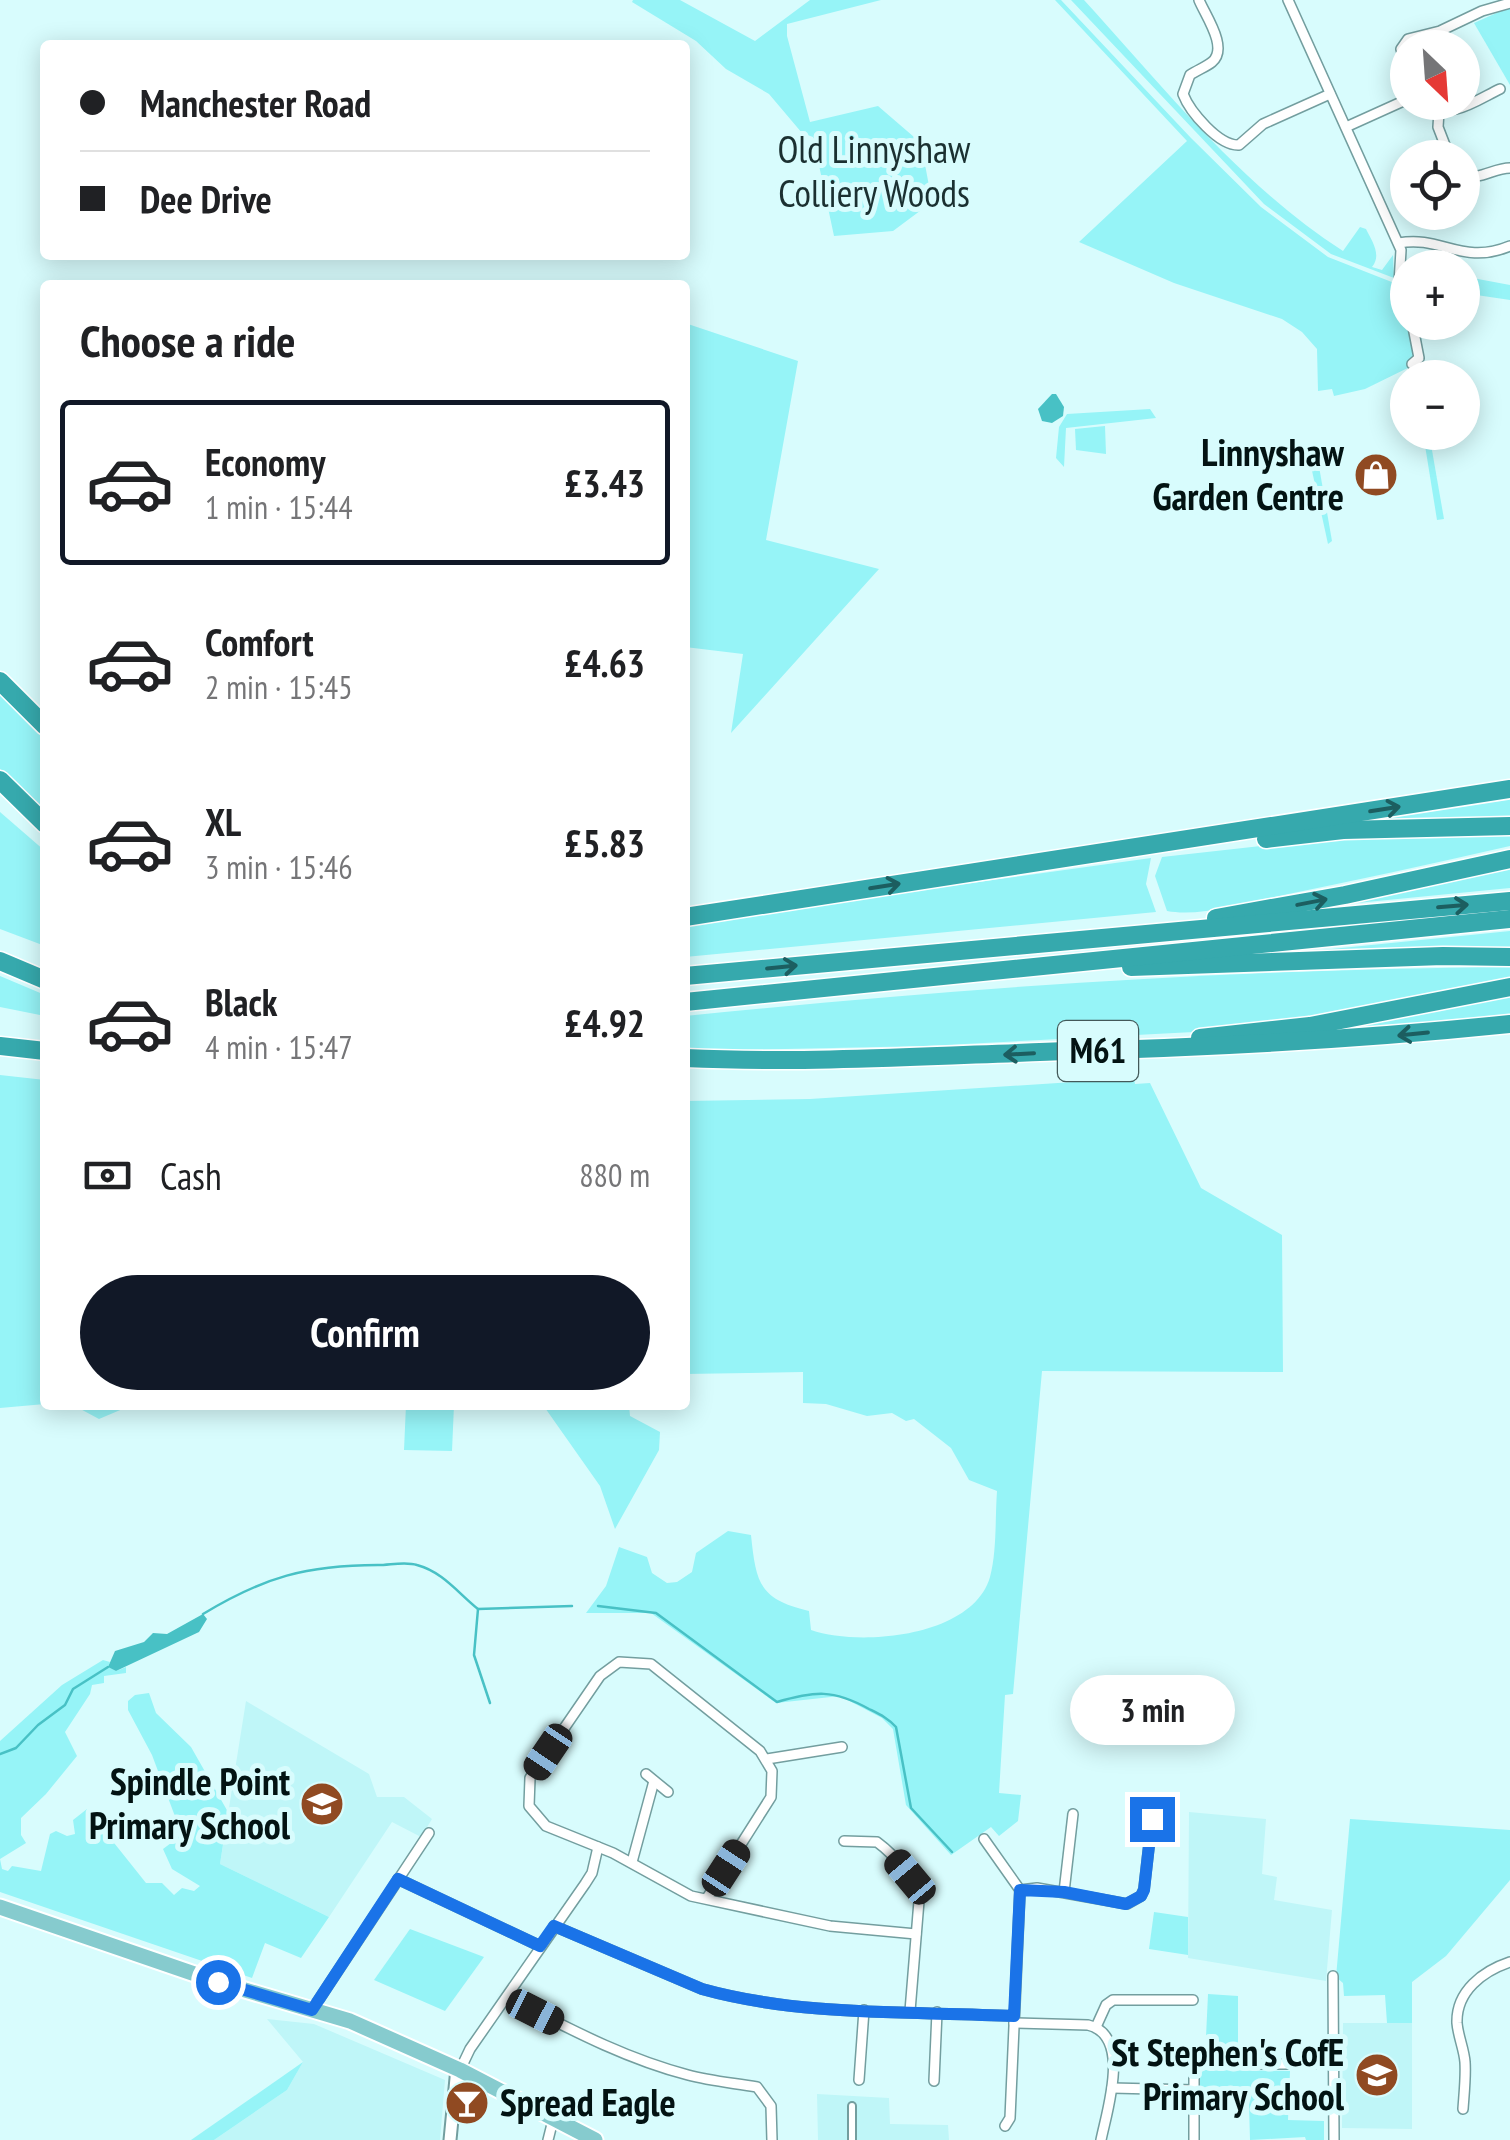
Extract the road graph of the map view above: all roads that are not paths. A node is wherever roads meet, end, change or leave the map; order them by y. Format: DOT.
graph roads {
  1 [pos="1199,0"];
  2 [pos="1288,0"];
  3 [pos="1510,3"];
  4 [pos="1442,30"];
  5 [pos="1330,94"];
  6 [pos="1495,94"];
  7 [pos="1480,100"];
  8 [pos="1390,107"];
  9 [pos="1346,127"];
  10 [pos="1510,168"];
  11 [pos="1480,177"];
  12 [pos="1399,243"];
  13 [pos="1510,246"];
  14 [pos="1401,250"];
  15 [pos="0,681"];
  16 [pos="40,721"];
  17 [pos="0,780"];
  18 [pos="1510,789"];
  19 [pos="40,819"];
  20 [pos="1510,826"];
  21 [pos="1510,858"];
  22 [pos="943,877"];
  23 [pos="1510,901"];
  24 [pos="690,916"];
  25 [pos="1510,919"];
  26 [pos="972,948"];
  27 [pos="1510,956"];
  28 [pos="0,961"];
  29 [pos="970,975"];
  30 [pos="690,976"];
  31 [pos="40,978"];
  32 [pos="1510,987"];
  33 [pos="690,1002"];
  34 [pos="1510,1024"];
  35 [pos="0,1046"];
  36 [pos="40,1051"];
  37 [pos="1072,1051"];
  38 [pos="690,1058"];
  39 [pos="842,1747"];
  40 [pos="767,1760"];
  41 [pos="668,1792"];
  42 [pos="1071,1814"];
  43 [pos="1153,1819"];
  44 [pos="430,1833"];
  45 [pos="986,1838"];
  46 [pos="844,1841"];
  47 [pos="598,1846"];
  48 [pos="632,1862"];
  49 [pos="398,1879"];
  50 [pos="1020,1890"];
  51 [pos="1064,1892"];
  52 [pos="706,1898"];
  53 [pos="0,1908"];
  54 [pos="554,1926"];
  55 [pos="916,1934"];
  56 [pos="540,1946"];
  57 [pos="1510,1962"];
  58 [pos="1333,1976"];
  59 [pos="507,1997"];
  60 [pos="1186,2000"];
  61 [pos="312,2010"];
  62 [pos="864,2010"];
  63 [pos="910,2011"];
  64 [pos="937,2012"];
  65 [pos="1014,2019"];
  66 [pos="1096,2027"];
  67 [pos="1194,2064"];
  68 [pos="1238,2064"];
  69 [pos="1334,2064"];
  70 [pos="459,2069"];
  71 [pos="859,2080"];
  72 [pos="934,2080"];
  73 [pos="1112,2088"];
  74 [pos="1194,2090"];
  75 [pos="852,2106"];
  76 [pos="1463,2109"];
  77 [pos="553,2120"];
  78 [pos="1005,2126"];
  79 [pos="450,2140"];
  80 [pos="548,2140"];
  81 [pos="595,2140"];
  82 [pos="772,2140"];
  83 [pos="852,2140"];
  84 [pos="1102,2140"];
  85 [pos="1194,2140"];
  86 [pos="1334,2140"];
  1 -- 5 [label="street"];
  2 -- 5 [label="street"];
  3 -- 4 [label="street"];
  5 -- 9 [label="street"];
  6 -- 7 [label="street"];
  8 -- 9 [label="street"];
  9 -- 12 [label="street"];
  10 -- 11 [label="street"];
  12 -- 13 [label="street"];
  12 -- 14 [label="street"];
  15 -- 16 [label="highway"];
  17 -- 19 [label="highway"];
  22 -- 18 [label="highway, one-way"];
  20 -- 22 [label="highway"];
  26 -- 21 [label="highway, one-way"];
  24 -- 22 [label="highway, one-way"];
  26 -- 23 [label="highway, one-way"];
  25 -- 29 [label="highway, M61"];
  30 -- 26 [label="highway, one-way"];
  27 -- 29 [label="highway, M61"];
  28 -- 31 [label="highway"];
  29 -- 33 [label="highway, M61"];
  32 -- 37 [label="highway, M61"];
  34 -- 37 [label="highway, M61, one-way"];
  35 -- 36 [label="highway"];
  37 -- 38 [label="highway, M61, one-way"];
  39 -- 40 [label="street"];
  40 -- 47 [label="street"];
  40 -- 52 [label="street"];
  41 -- 48 [label="street"];
  42 -- 51 [label="street"];
  43 -- 51 [label="street"];
  44 -- 49 [label="street"];
  45 -- 50 [label="street"];
  46 -- 55 [label="street"];
  47 -- 48 [label="street"];
  47 -- 54 [label="street"];
  48 -- 52 [label="street"];
  49 -- 56 [label="street"];
  49 -- 61 [label="street"];
  50 -- 51 [label="street"];
  50 -- 65 [label="street"];
  52 -- 55 [label="street"];
  53 -- 61 [label="main road"];
  54 -- 56 [label="street"];
  54 -- 62 [label="street"];
  55 -- 63 [label="street"];
  56 -- 59 [label="street"];
  57 -- 76 [label="street"];
  58 -- 69 [label="street"];
  59 -- 70 [label="street"];
  59 -- 82 [label="street"];
  60 -- 66 [label="street"];
  61 -- 70 [label="main road"];
  62 -- 63 [label="street"];
  62 -- 71 [label="street"];
  63 -- 64 [label="street"];
  64 -- 65 [label="street"];
  64 -- 72 [label="street"];
  65 -- 66 [label="street"];
  65 -- 78 [label="street"];
  66 -- 73 [label="street"];
  67 -- 74 [label="street"];
  68 -- 69 [label="street"];
  69 -- 86 [label="street"];
  70 -- 77 [label="main road"];
  70 -- 79 [label="street"];
  73 -- 74 [label="street"];
  73 -- 84 [label="street"];
  74 -- 85 [label="street"];
  75 -- 83 [label="street"];
  77 -- 80 [label="street"];
  77 -- 81 [label="main road"];
}
